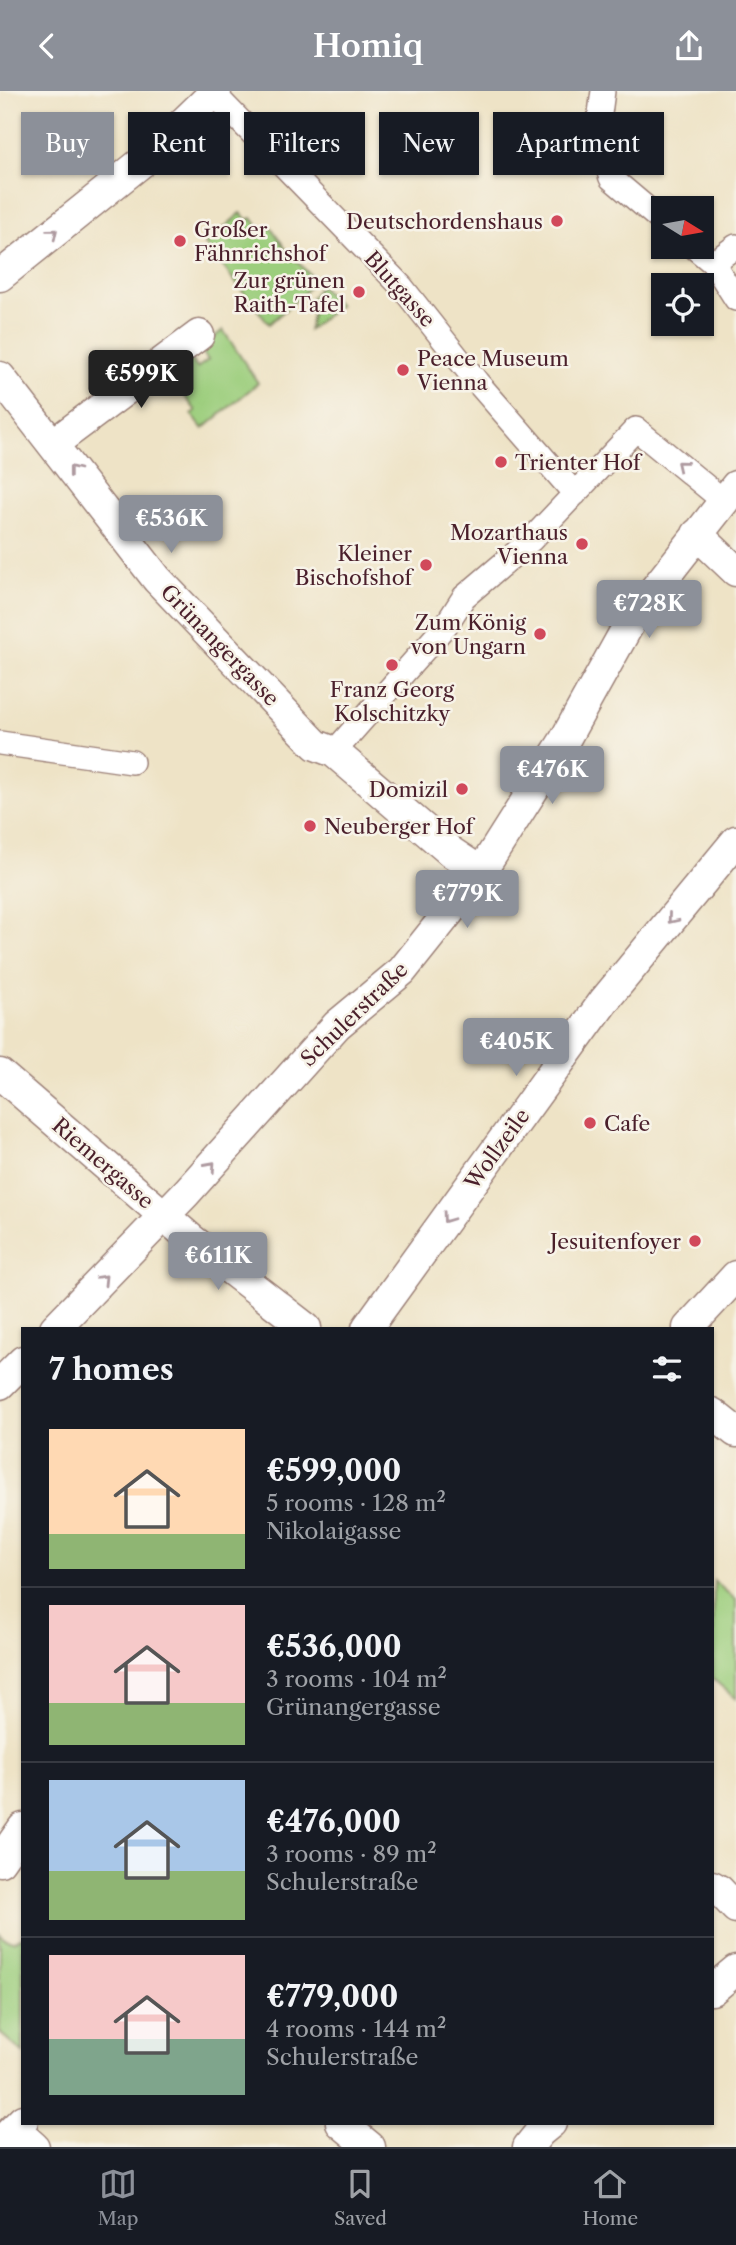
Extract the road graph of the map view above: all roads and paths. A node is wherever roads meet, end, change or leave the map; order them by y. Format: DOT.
graph roads {
  1 [pos="603,91"];
  2 [pos="215,92"];
  3 [pos="651,212"];
  4 [pos="736,246"];
  5 [pos="708,259"];
  6 [pos="713,263"];
  7 [pos="0,276"];
  8 [pos="736,299"];
  9 [pos="200,335"];
  10 [pos="0,377"];
  11 [pos="53,444"];
  12 [pos="575,494"];
  13 [pos="731,494"];
  14 [pos="697,534"];
  15 [pos="736,571"];
  16 [pos="0,743"];
  17 [pos="334,752"];
  18 [pos="132,762"];
  19 [pos="736,841"];
  20 [pos="481,872"];
  21 [pos="0,1074"];
  22 [pos="164,1216"];
  23 [pos="736,1276"];
  24 [pos="56,1327"];
  25 [pos="305,1327"];
  26 [pos="368,1327"];
  27 [pos="689,1327"];
  28 [pos="21,1363"];
  29 [pos="0,1384"];
  30 [pos="714,1887"];
  31 [pos="736,1908"];
  32 [pos="736,1970"];
  33 [pos="714,1988"];
  34 [pos="343,2125"];
  35 [pos="549,2125"];
  36 [pos="370,2147"];
  37 [pos="528,2147"];
  1 -- 3 [label="street"];
  7 -- 2 [label="street, one-way"];
  2 -- 12 [label="street, Blutgasse"];
  4 -- 6 [label="street"];
  5 -- 6 [label="street"];
  6 -- 8 [label="street"];
  9 -- 11 [label="street"];
  10 -- 11 [label="street, Grünangergasse"];
  17 -- 11 [label="street, Grünangergasse, one-way"];
  13 -- 12 [label="street, one-way"];
  12 -- 17 [label="street"];
  13 -- 14 [label="street, Schulerstraße"];
  14 -- 15 [label="street"];
  14 -- 20 [label="street, Schulerstraße"];
  16 -- 18 [label="street"];
  17 -- 20 [label="street, Grünangergasse"];
  19 -- 26 [label="street, Wollzeile, one-way"];
  22 -- 20 [label="street, Schulerstraße, one-way"];
  21 -- 22 [label="street, Riemergasse"];
  24 -- 22 [label="street, Schulerstraße, one-way"];
  22 -- 25 [label="street, Riemergasse"];
  23 -- 27 [label="street"];
  28 -- 29 [label="street"];
  30 -- 31 [label="street"];
  32 -- 33 [label="street"];
  34 -- 36 [label="street"];
  35 -- 37 [label="street"];
}
